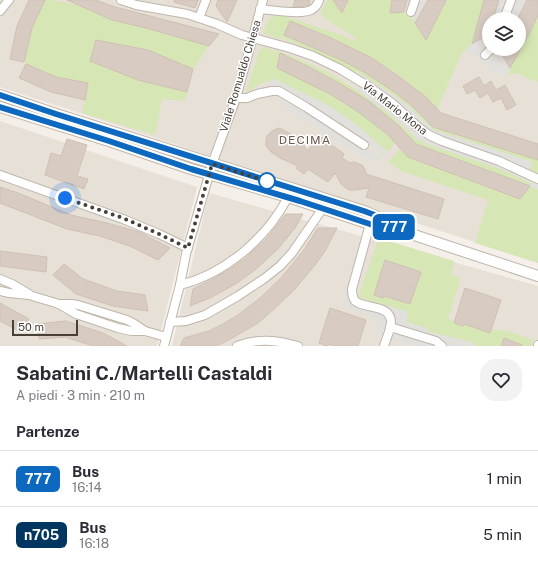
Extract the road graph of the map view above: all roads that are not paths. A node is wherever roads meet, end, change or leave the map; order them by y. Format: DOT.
graph roads {
  1 [pos="9,0"];
  2 [pos="121,0"];
  3 [pos="206,0"];
  4 [pos="263,0"];
  5 [pos="319,0"];
  6 [pos="415,0"];
  7 [pos="511,0"];
  8 [pos="156,4"];
  9 [pos="260,9"];
  10 [pos="0,11"];
  11 [pos="411,12"];
  12 [pos="507,12"];
  13 [pos="199,18"];
  14 [pos="252,38"];
  15 [pos="0,95"];
  16 [pos="236,98"];
  17 [pos="0,107"];
  18 [pos="364,145"];
  19 [pos="212,164"];
  20 [pos="209,174"];
  21 [pos="0,175"];
  22 [pos="538,179"];
  23 [pos="288,198"];
  24 [pos="323,208"];
  25 [pos="370,224"];
  26 [pos="396,228"];
  27 [pos="188,248"];
  28 [pos="538,276"];
  29 [pos="0,279"];
  30 [pos="180,285"];
  31 [pos="0,291"];
  32 [pos="29,295"];
  33 [pos="170,322"];
  34 [pos="390,327"];
  35 [pos="166,337"];
  36 [pos="164,346"];
  37 [pos="237,346"];
  38 [pos="298,346"];
  39 [pos="384,346"];
  40 [pos="442,346"];
  1 -- 10 [label="street"];
  2 -- 8 [label="street, Via Mario Mona"];
  3 -- 13 [label="street"];
  4 -- 9 [label="street, Viale Romualdo Chiesa"];
  5 -- 9 [label="street"];
  6 -- 11 [label="street"];
  7 -- 12 [label="street"];
  8 -- 13 [label="street, Via Mario Mona"];
  9 -- 14 [label="street, Viale Romualdo Chiesa"];
  13 -- 14 [label="street, Via Mario Mona"];
  14 -- 16 [label="street, Viale Romualdo Chiesa"];
  14 -- 22 [label="street, Via Mario Mona"];
  15 -- 19 [label="street"];
  16 -- 18 [label="street"];
  16 -- 19 [label="street, Viale Romualdo Chiesa"];
  17 -- 20 [label="street"];
  19 -- 20 [label="street, Viale Romualdo Chiesa"];
  19 -- 26 [label="street"];
  20 -- 23 [label="street"];
  20 -- 27 [label="street, Viale Romualdo Chiesa"];
  21 -- 27 [label="street"];
  23 -- 24 [label="street"];
  23 -- 30 [label="street"];
  24 -- 25 [label="street"];
  24 -- 33 [label="street"];
  25 -- 26 [label="street"];
  25 -- 34 [label="street"];
  26 -- 28 [label="street"];
  27 -- 30 [label="street, Viale Romualdo Chiesa"];
  29 -- 32 [label="street"];
  30 -- 33 [label="street, Viale Romualdo Chiesa"];
  31 -- 32 [label="street"];
  32 -- 35 [label="street"];
  33 -- 35 [label="street, Viale Romualdo Chiesa"];
  34 -- 39 [label="street"];
  34 -- 40 [label="street"];
  35 -- 36 [label="street, Viale Romualdo Chiesa"];
  37 -- 38 [label="street"];
}
